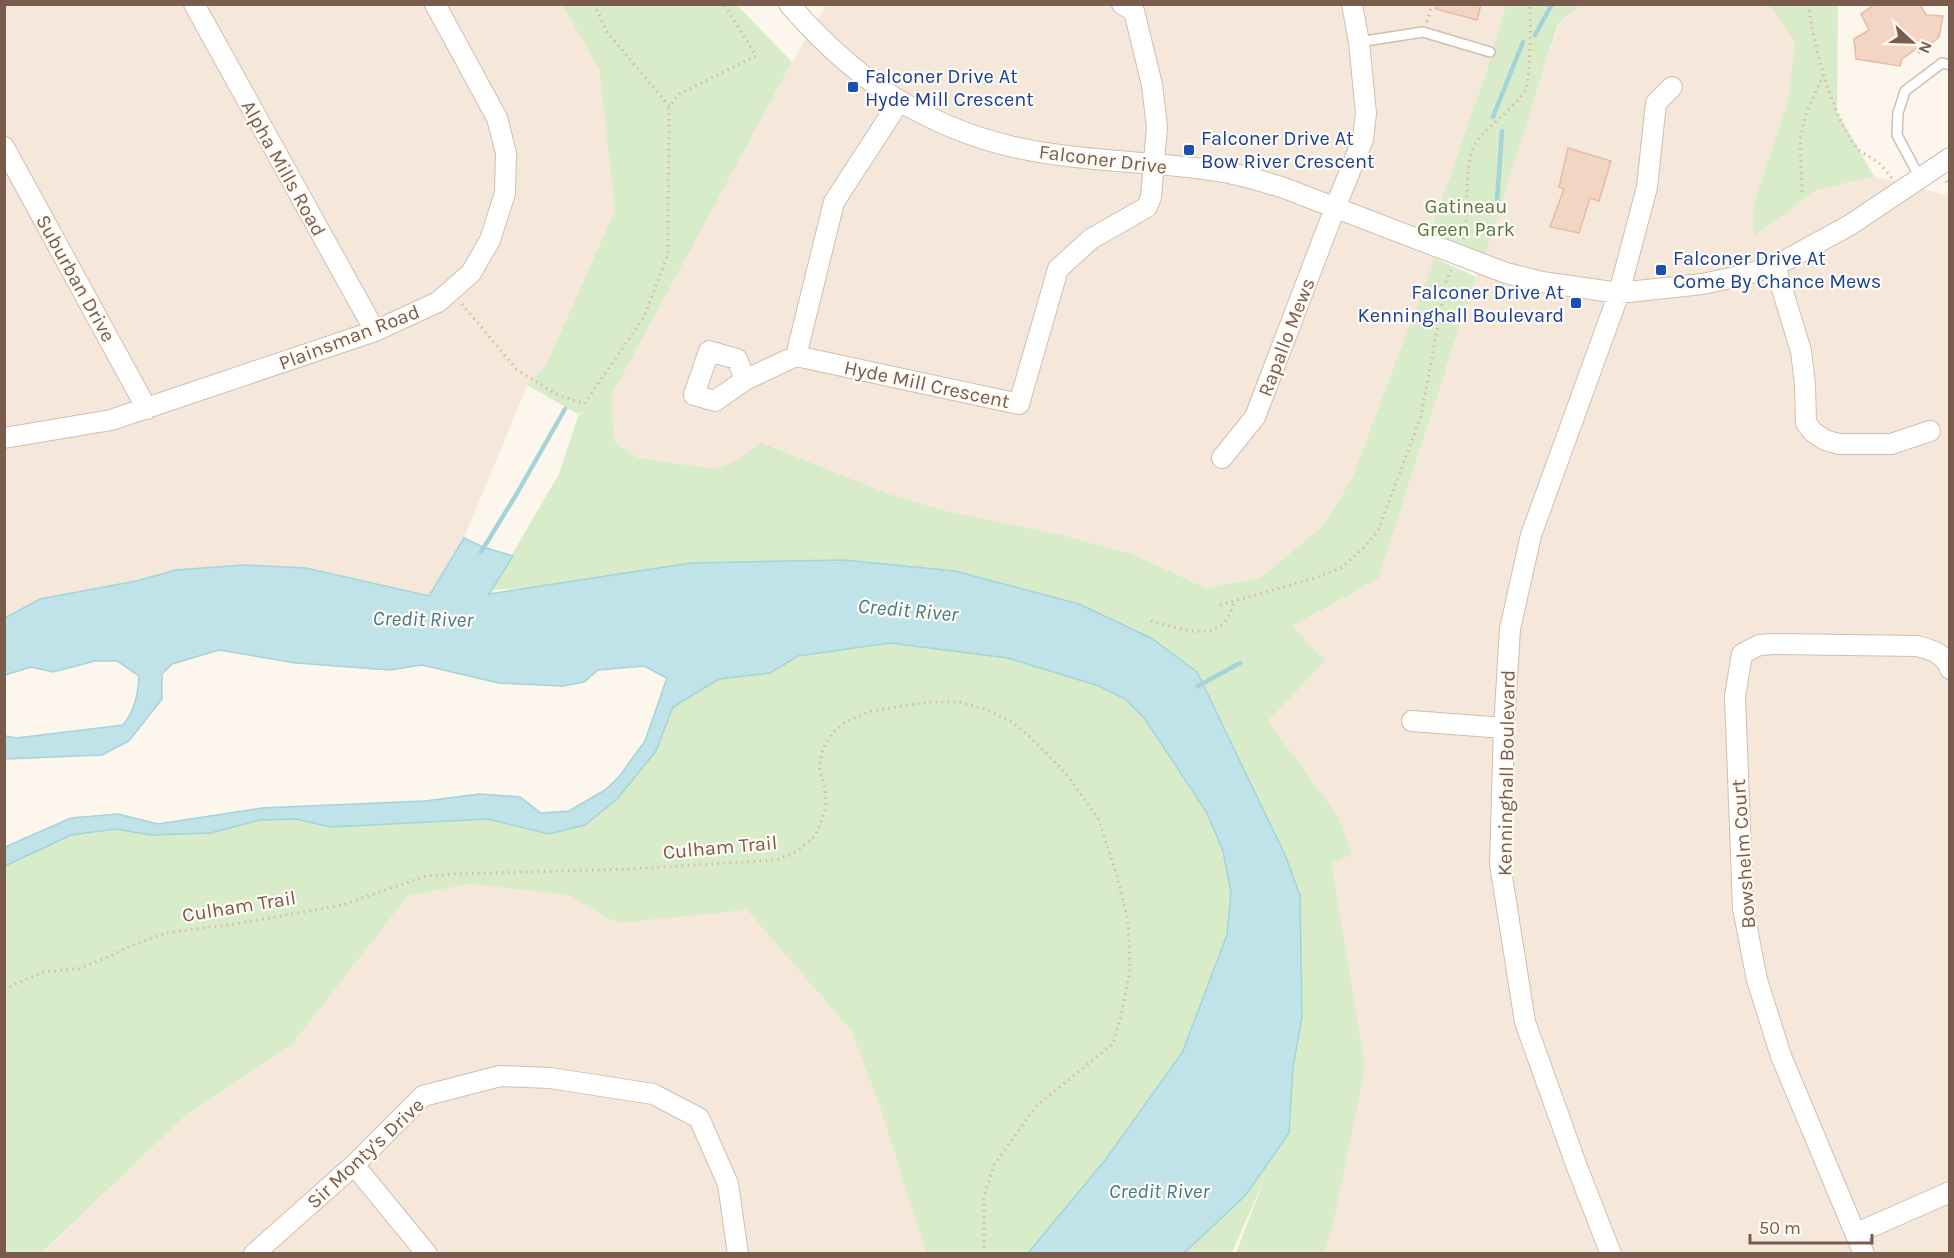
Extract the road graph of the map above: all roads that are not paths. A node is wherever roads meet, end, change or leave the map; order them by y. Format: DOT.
graph roads {
  1 [pos="194,4"];
  2 [pos="435,4"];
  3 [pos="789,4"];
  4 [pos="1122,4"];
  5 [pos="1352,4"];
  6 [pos="1359,42"];
  7 [pos="1490,52"];
  8 [pos="1950,65"];
  9 [pos="1672,87"];
  10 [pos="899,102"];
  11 [pos="4,147"];
  12 [pos="1950,158"];
  13 [pos="1154,165"];
  14 [pos="1920,178"];
  15 [pos="1335,208"];
  16 [pos="1775,266"];
  17 [pos="1619,293"];
  18 [pos="375,331"];
  19 [pos="796,356"];
  20 [pos="745,380"];
  21 [pos="147,409"];
  22 [pos="1930,431"];
  23 [pos="4,438"];
  24 [pos="1222,459"];
  25 [pos="1950,669"];
  26 [pos="1412,721"];
  27 [pos="1504,728"];
  28 [pos="354,1165"];
  29 [pos="1950,1192"];
  30 [pos="1857,1233"];
  31 [pos="254,1254"];
  32 [pos="426,1254"];
  33 [pos="738,1254"];
  34 [pos="1611,1254"];
  35 [pos="1864,1254"];
  1 -- 18 [label="street, Alpha Mills Road"];
  2 -- 18 [label="street, Plainsman Road"];
  3 -- 10 [label="street, Falconer Drive"];
  4 -- 13 [label="street"];
  5 -- 6 [label="street, Rapallo Mews"];
  6 -- 7 [label="lane"];
  6 -- 15 [label="street, Rapallo Mews"];
  8 -- 14 [label="lane"];
  9 -- 17 [label="street, Kenninghall Boulevard"];
  10 -- 13 [label="street, Falconer Drive"];
  10 -- 19 [label="street"];
  11 -- 21 [label="street, Suburban Drive"];
  12 -- 14 [label="street, Falconer Drive"];
  13 -- 15 [label="street, Falconer Drive"];
  13 -- 19 [label="street, Hyde Mill Crescent"];
  14 -- 16 [label="street, Falconer Drive"];
  15 -- 17 [label="street, Falconer Drive"];
  15 -- 24 [label="street, Rapallo Mews"];
  16 -- 17 [label="street, Falconer Drive"];
  16 -- 22 [label="street"];
  17 -- 27 [label="street, Kenninghall Boulevard"];
  18 -- 21 [label="street, Plainsman Road"];
  19 -- 20 [label="street"];
  21 -- 23 [label="street, Plainsman Road"];
  25 -- 30 [label="street, Bowshelm Court"];
  26 -- 27 [label="street"];
  27 -- 34 [label="street, Kenninghall Boulevard"];
  28 -- 31 [label="street, Sir Monty's Drive"];
  28 -- 32 [label="street"];
  28 -- 33 [label="street, Sir Monty's Drive"];
  29 -- 30 [label="street"];
  30 -- 35 [label="street, Bowshelm Court"];
}
